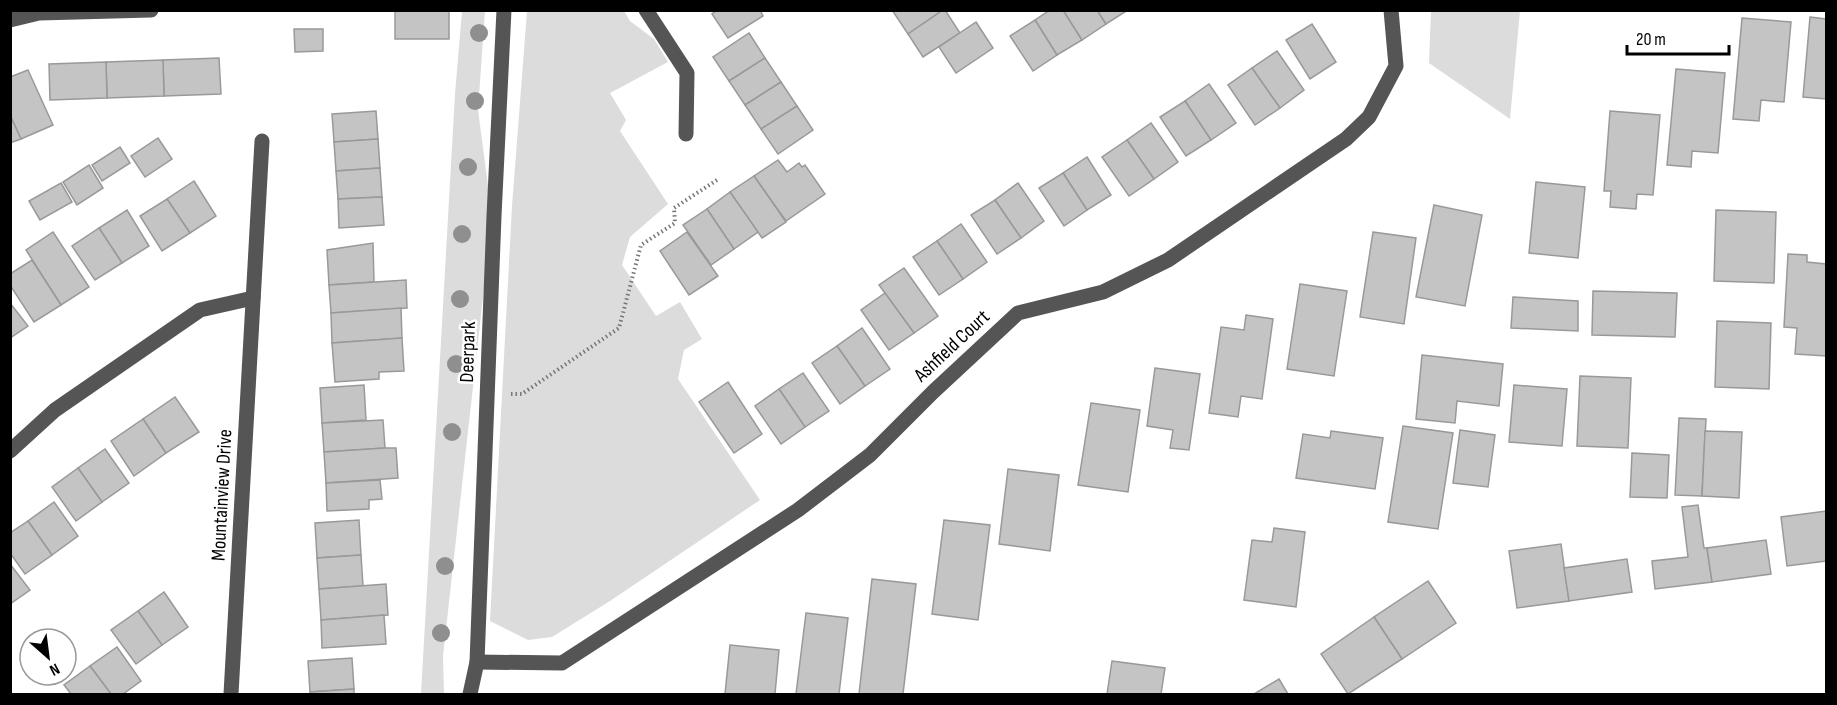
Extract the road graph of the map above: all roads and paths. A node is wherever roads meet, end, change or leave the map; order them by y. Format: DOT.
graph roads {
  1 [pos="151,10"];
  2 [pos="504,10"];
  3 [pos="646,10"];
  4 [pos="1391,10"];
  5 [pos="10,20"];
  6 [pos="687,134"];
  7 [pos="262,141"];
  8 [pos="717,180"];
  9 [pos="253,298"];
  10 [pos="487,394"];
  11 [pos="10,451"];
  12 [pos="477,662"];
  13 [pos="231,694"];
  14 [pos="470,694"];
  1 -- 5 [label="street"];
  2 -- 10 [label="street, Deerpark"];
  3 -- 6 [label="street"];
  4 -- 12 [label="street, Ashfield Court"];
  7 -- 9 [label="street, Mountainview Drive"];
  8 -- 10 [label="path"];
  9 -- 11 [label="street"];
  9 -- 13 [label="street, Mountainview Drive"];
  10 -- 12 [label="street, Deerpark"];
  12 -- 14 [label="street, Deerpark"];
}
